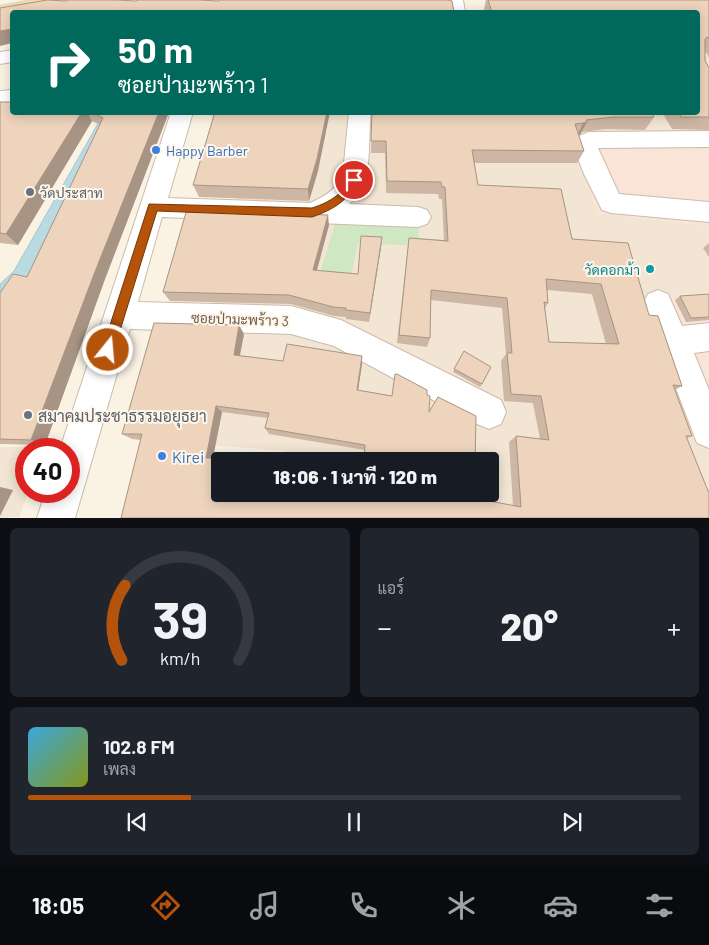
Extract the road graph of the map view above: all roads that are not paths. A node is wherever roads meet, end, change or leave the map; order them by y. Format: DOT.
graph roads {
  1 [pos="62,0"];
  2 [pos="0,11"];
  3 [pos="181,115"];
  4 [pos="360,115"];
  5 [pos="709,139"];
  6 [pos="153,207"];
  7 [pos="312,212"];
  8 [pos="709,212"];
  9 [pos="418,218"];
  10 [pos="658,303"];
  11 [pos="119,314"];
  12 [pos="709,337"];
  13 [pos="674,342"];
  14 [pos="489,412"];
  15 [pos="709,431"];
  16 [pos="80,440"];
  17 [pos="60,503"];
  18 [pos="56,518"];
  1 -- 2 [label="main road"];
  3 -- 6 [label="street"];
  4 -- 7 [label="street"];
  5 -- 8 [label="street"];
  6 -- 7 [label="street"];
  6 -- 11 [label="street"];
  7 -- 9 [label="street"];
  10 -- 13 [label="street"];
  11 -- 14 [label="street, ซอยป่ามะพร้าว 3"];
  11 -- 16 [label="street"];
  12 -- 13 [label="street"];
  13 -- 15 [label="street"];
  17 -- 18 [label="street"];
}
